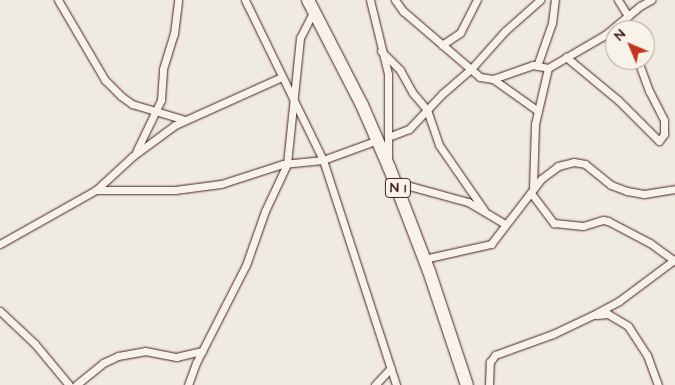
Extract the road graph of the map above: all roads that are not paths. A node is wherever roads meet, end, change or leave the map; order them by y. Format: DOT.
graph roads {
  1 [pos="58,0"];
  2 [pos="178,0"];
  3 [pos="245,0"];
  4 [pos="370,0"];
  5 [pos="394,0"];
  6 [pos="477,0"];
  7 [pos="540,0"];
  8 [pos="555,0"];
  9 [pos="618,0"];
  10 [pos="651,0"];
  11 [pos="312,6"];
  12 [pos="628,16"];
  13 [pos="626,20"];
  14 [pos="605,35"];
  15 [pos="442,45"];
  16 [pos="381,51"];
  17 [pos="566,57"];
  18 [pos="537,66"];
  19 [pos="548,68"];
  20 [pos="471,69"];
  21 [pos="642,70"];
  22 [pos="282,77"];
  23 [pos="493,80"];
  24 [pos="293,101"];
  25 [pos="427,110"];
  26 [pos="538,111"];
  27 [pos="157,113"];
  28 [pos="185,120"];
  29 [pos="383,138"];
  30 [pos="133,156"];
  31 [pos="323,160"];
  32 [pos="287,164"];
  33 [pos="395,182"];
  34 [pos="675,189"];
  35 [pos="96,190"];
  36 [pos="532,191"];
  37 [pos="484,210"];
  38 [pos="505,224"];
  39 [pos="0,244"];
  40 [pos="424,259"];
  41 [pos="674,261"];
  42 [pos="0,311"];
  43 [pos="593,315"];
  44 [pos="202,351"];
  45 [pos="391,368"];
  46 [pos="469,383"];
  47 [pos="69,385"];
  48 [pos="76,385"];
  49 [pos="188,385"];
  50 [pos="375,385"];
  51 [pos="396,385"];
  52 [pos="489,385"];
  53 [pos="658,385"];
  1 -- 27 [label="street"];
  2 -- 27 [label="street"];
  3 -- 22 [label="street"];
  4 -- 16 [label="street"];
  5 -- 15 [label="street"];
  6 -- 15 [label="street"];
  7 -- 20 [label="street"];
  8 -- 18 [label="street"];
  9 -- 12 [label="street"];
  10 -- 12 [label="street"];
  11 -- 24 [label="street"];
  11 -- 29 [label="highway, N 1"];
  12 -- 13 [label="street"];
  14 -- 17 [label="street"];
  15 -- 20 [label="street"];
  16 -- 25 [label="street"];
  16 -- 29 [label="street"];
  17 -- 19 [label="street"];
  17 -- 21 [label="street"];
  18 -- 19 [label="street"];
  18 -- 23 [label="street"];
  19 -- 26 [label="street"];
  20 -- 23 [label="street"];
  20 -- 25 [label="street"];
  22 -- 24 [label="street"];
  22 -- 28 [label="street"];
  23 -- 26 [label="street"];
  24 -- 31 [label="street"];
  24 -- 32 [label="street"];
  25 -- 29 [label="street"];
  25 -- 37 [label="street"];
  26 -- 36 [label="street"];
  27 -- 28 [label="street"];
  27 -- 30 [label="street"];
  28 -- 30 [label="street"];
  29 -- 31 [label="street"];
  29 -- 33 [label="highway, N 1"];
  30 -- 35 [label="street"];
  31 -- 32 [label="street"];
  31 -- 45 [label="street"];
  32 -- 35 [label="street"];
  32 -- 44 [label="street"];
  33 -- 37 [label="street"];
  33 -- 40 [label="highway, N 1"];
  34 -- 36 [label="street"];
  35 -- 39 [label="street"];
  36 -- 38 [label="street"];
  36 -- 41 [label="street"];
  37 -- 38 [label="street"];
  38 -- 40 [label="street"];
  40 -- 46 [label="highway, N 1"];
  41 -- 43 [label="street"];
  42 -- 47 [label="street"];
  43 -- 52 [label="street"];
  43 -- 53 [label="street"];
  44 -- 48 [label="street"];
  44 -- 49 [label="street"];
  45 -- 50 [label="street"];
  45 -- 51 [label="street"];
}
